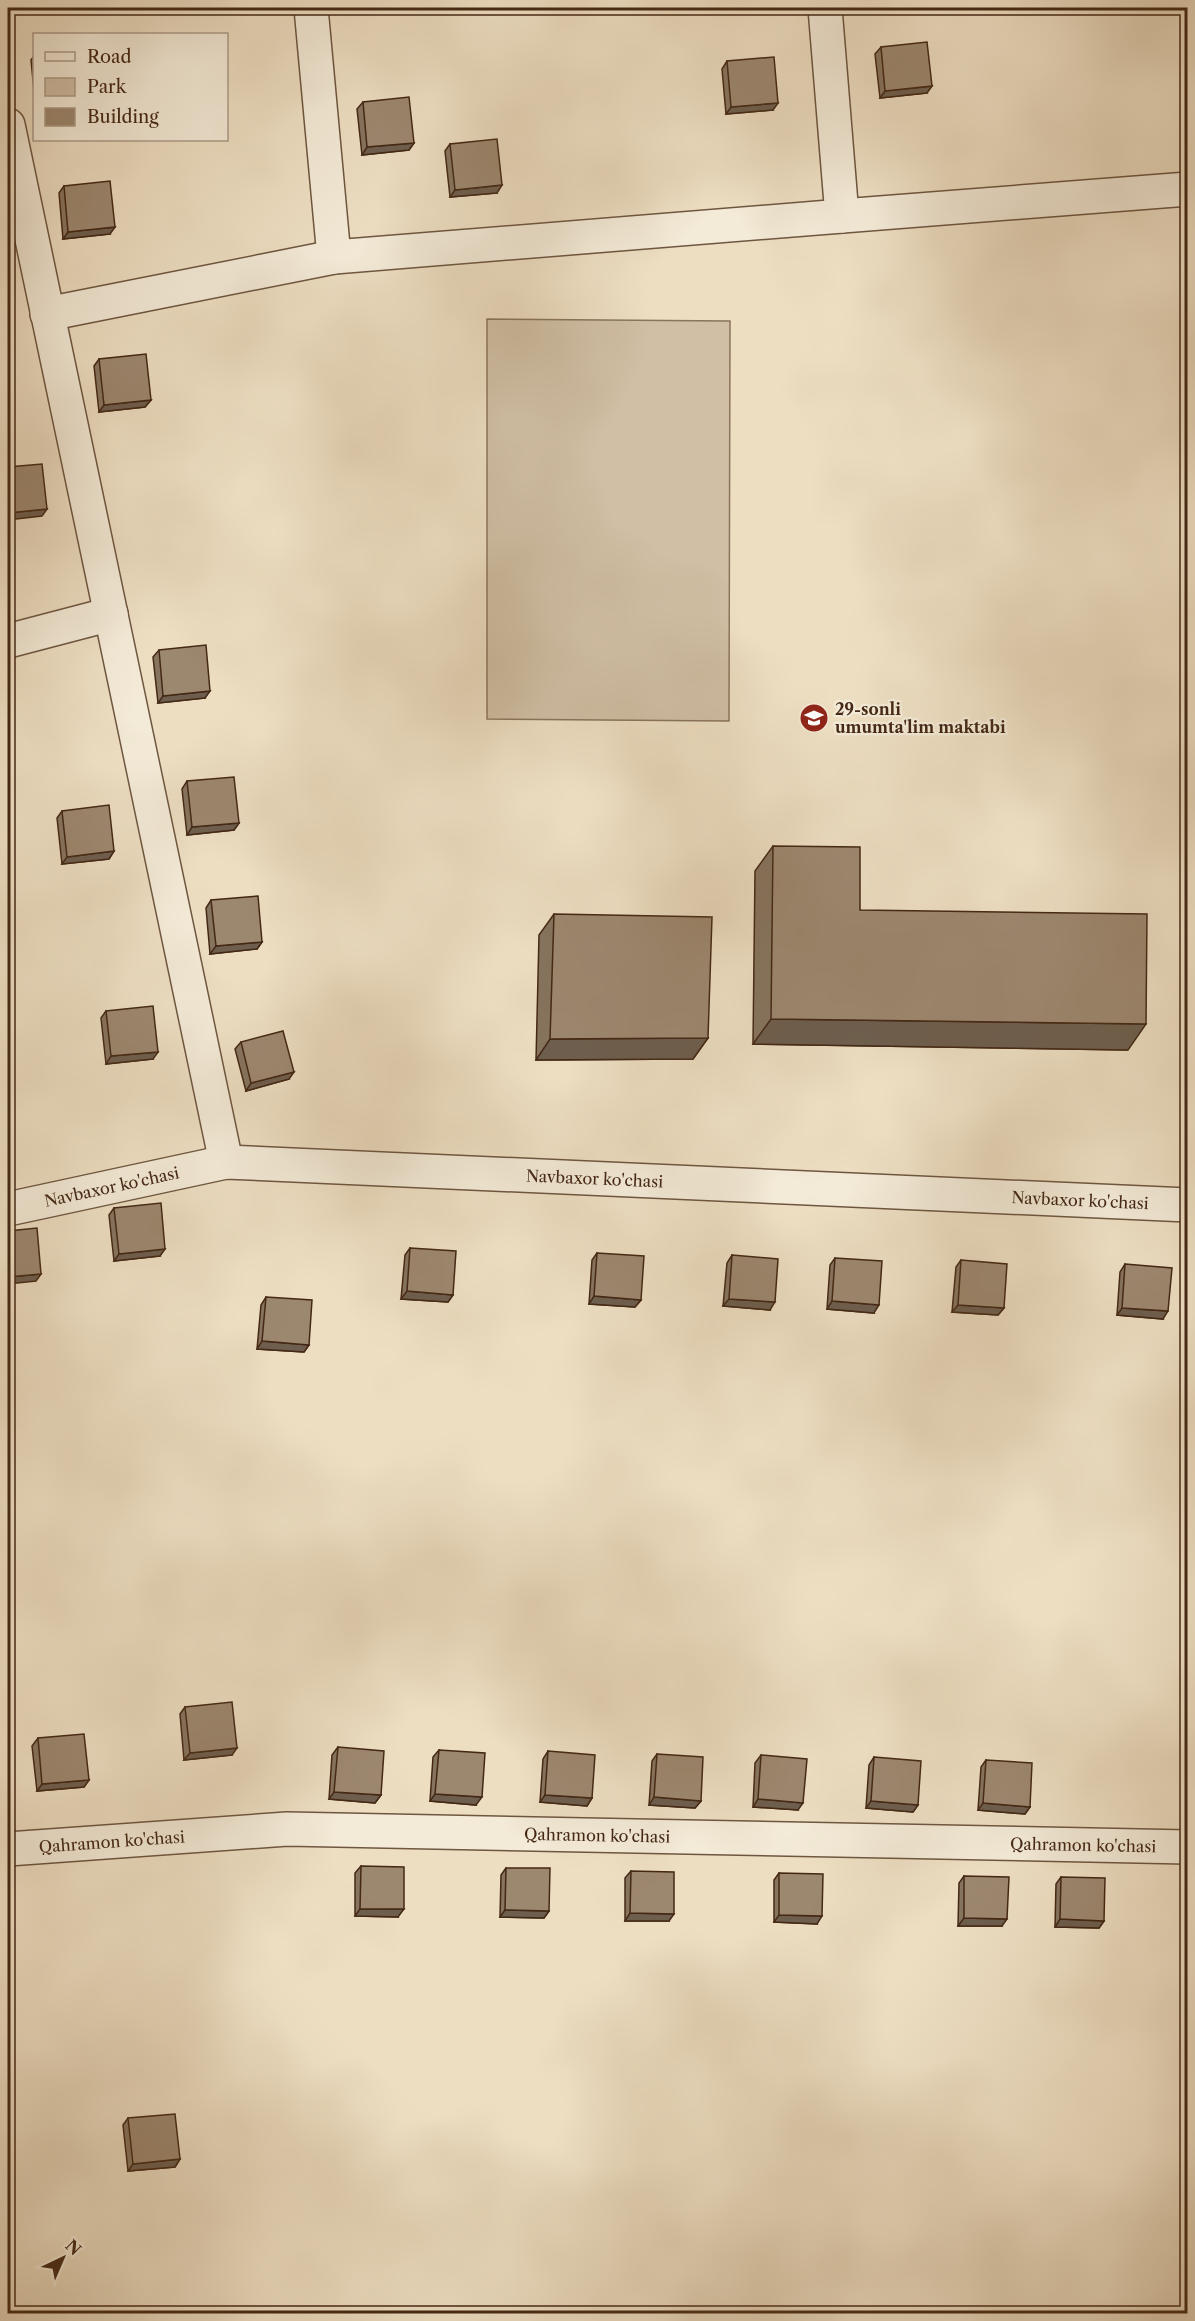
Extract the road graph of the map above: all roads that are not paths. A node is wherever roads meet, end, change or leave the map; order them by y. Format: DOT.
graph roads {
  1 [pos="310,8"];
  2 [pos="825,8"];
  3 [pos="8,125"];
  4 [pos="11,161"];
  5 [pos="1188,189"];
  6 [pos="842,216"];
  7 [pos="334,257"];
  8 [pos="47,314"];
  9 [pos="111,614"];
  10 [pos="8,641"];
  11 [pos="226,1162"];
  12 [pos="1188,1206"];
  13 [pos="8,1209"];
  14 [pos="1188,1847"];
  15 [pos="8,1849"];
  1 -- 7 [label="street"];
  2 -- 6 [label="street"];
  3 -- 4 [label="street"];
  4 -- 8 [label="street"];
  5 -- 6 [label="street"];
  6 -- 7 [label="street"];
  7 -- 8 [label="street"];
  8 -- 9 [label="street"];
  9 -- 10 [label="street"];
  9 -- 11 [label="street"];
  11 -- 12 [label="street, Navbaxor ko'chasi"];
  11 -- 13 [label="street, Navbaxor ko'chasi"];
  14 -- 15 [label="street, Qahramon ko'chasi"];
}
